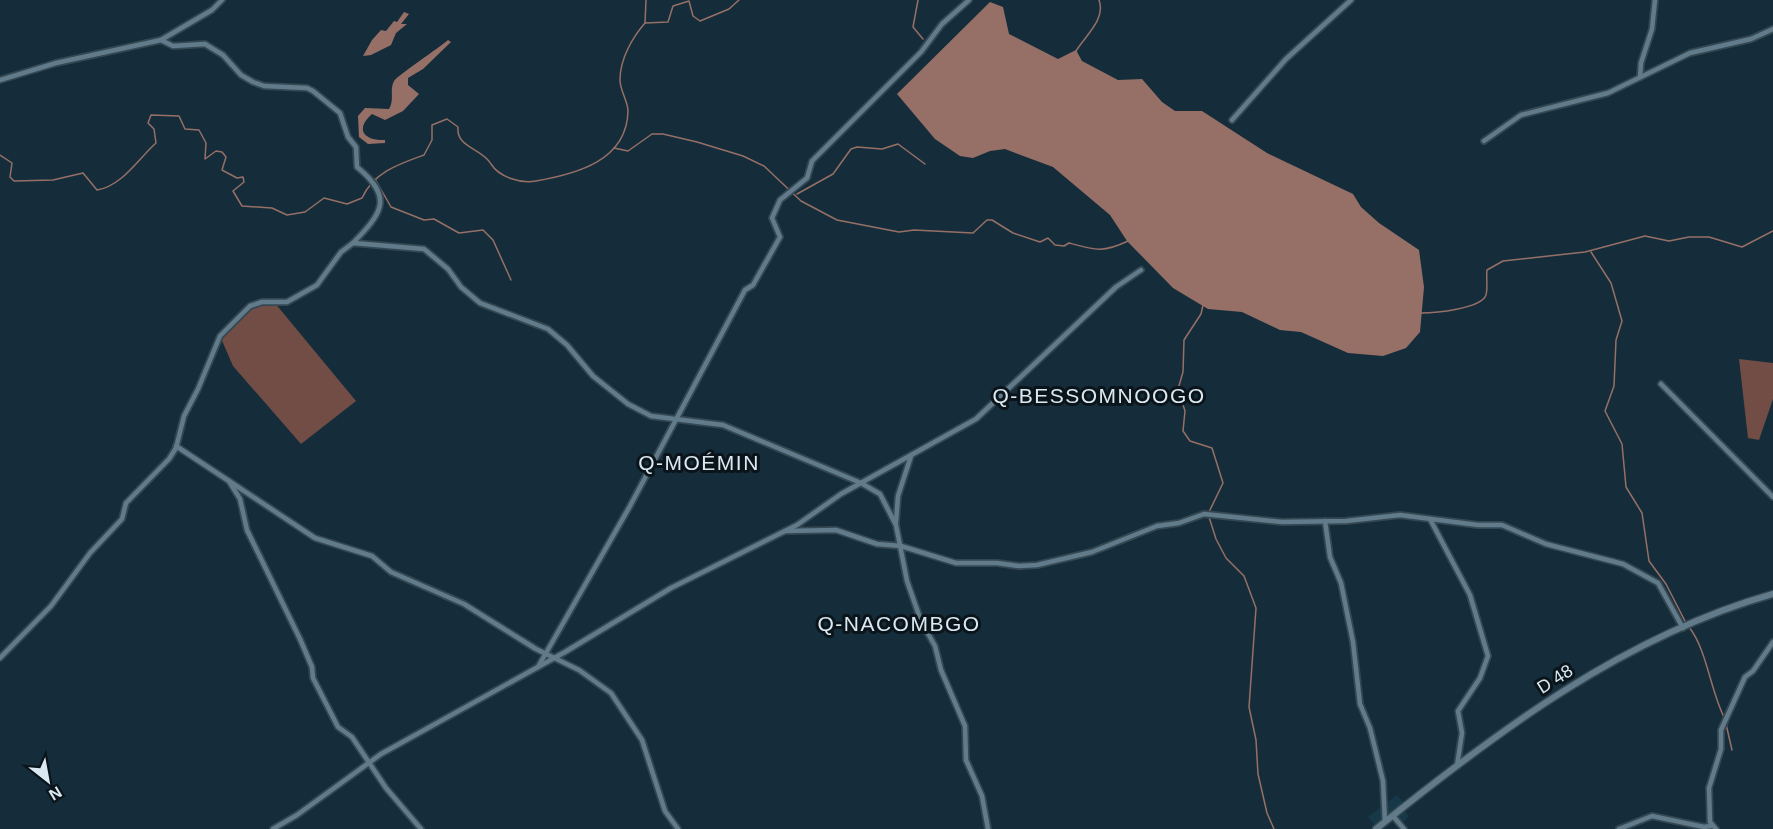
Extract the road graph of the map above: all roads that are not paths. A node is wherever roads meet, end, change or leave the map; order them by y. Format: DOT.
graph roads {
  1 [pos="222,0"];
  2 [pos="969,0"];
  3 [pos="1351,0"];
  4 [pos="1655,0"];
  5 [pos="1773,29"];
  6 [pos="161,40"];
  7 [pos="1640,77"];
  8 [pos="0,80"];
  9 [pos="1232,120"];
  10 [pos="1484,141"];
  11 [pos="353,243"];
  12 [pos="1141,270"];
  13 [pos="1661,384"];
  14 [pos="674,421"];
  15 [pos="176,446"];
  16 [pos="912,456"];
  17 [pos="230,481"];
  18 [pos="861,483"];
  19 [pos="1773,497"];
  20 [pos="1430,519"];
  21 [pos="1325,521"];
  22 [pos="896,525"];
  23 [pos="782,531"];
  24 [pos="901,546"];
  25 [pos="1773,594"];
  26 [pos="1684,628"];
  27 [pos="1773,642"];
  28 [pos="546,654"];
  29 [pos="0,658"];
  30 [pos="555,658"];
  31 [pos="537,668"];
  32 [pos="370,762"];
  33 [pos="1457,766"];
  34 [pos="1393,816"];
  35 [pos="1385,822"];
  36 [pos="1714,827"];
  37 [pos="273,829"];
  38 [pos="421,829"];
  39 [pos="678,829"];
  40 [pos="988,829"];
  41 [pos="1376,829"];
  42 [pos="1404,829"];
  43 [pos="1619,829"];
  1 -- 6 [label="street"];
  2 -- 14 [label="street"];
  3 -- 9 [label="street"];
  4 -- 7 [label="street"];
  5 -- 7 [label="street"];
  6 -- 8 [label="street"];
  6 -- 11 [label="street"];
  7 -- 10 [label="street"];
  11 -- 14 [label="street"];
  11 -- 15 [label="street"];
  12 -- 16 [label="street"];
  13 -- 19 [label="street"];
  14 -- 18 [label="street"];
  14 -- 28 [label="street"];
  15 -- 17 [label="street"];
  15 -- 29 [label="street"];
  16 -- 18 [label="street"];
  16 -- 22 [label="street"];
  17 -- 28 [label="street"];
  17 -- 32 [label="street"];
  18 -- 22 [label="street"];
  18 -- 23 [label="street"];
  20 -- 21 [label="street"];
  20 -- 26 [label="street"];
  20 -- 33 [label="street"];
  21 -- 24 [label="street"];
  21 -- 35 [label="street"];
  22 -- 24 [label="street"];
  23 -- 24 [label="street"];
  23 -- 30 [label="street"];
  24 -- 40 [label="street"];
  25 -- 26 [label="street, D 48"];
  26 -- 33 [label="street, D 48"];
  27 -- 36 [label="street"];
  28 -- 30 [label="street"];
  28 -- 31 [label="street"];
  30 -- 31 [label="street"];
  30 -- 39 [label="street"];
  31 -- 32 [label="street"];
  32 -- 37 [label="street"];
  32 -- 38 [label="street"];
  33 -- 34 [label="street, D 48"];
  34 -- 35 [label="street, D 48"];
  34 -- 42 [label="street"];
  35 -- 41 [label="street, D 48"];
  36 -- 43 [label="street"];
}
